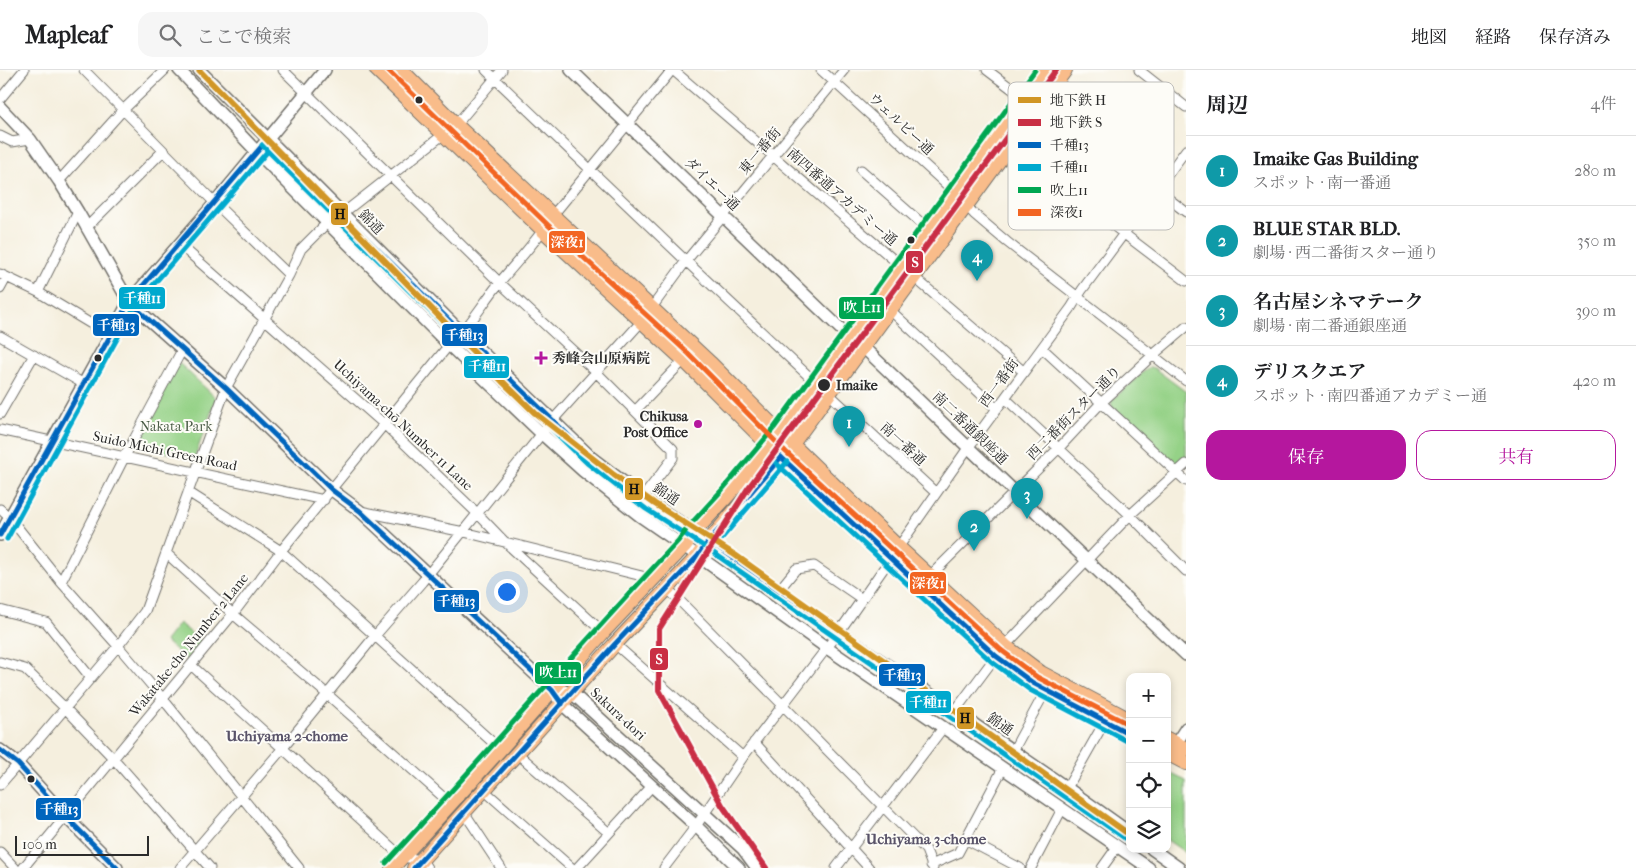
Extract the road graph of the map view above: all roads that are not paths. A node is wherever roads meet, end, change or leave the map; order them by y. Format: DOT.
graph roads {
  1 [pos="24,70"];
  2 [pos="84,70"];
  3 [pos="165,70"];
  4 [pos="179,70"];
  5 [pos="199,70"];
  6 [pos="283,70"];
  7 [pos="325,70"];
  8 [pos="377,70"];
  9 [pos="402,70"];
  10 [pos="486,70"];
  11 [pos="502,70"];
  12 [pos="572,70"];
  13 [pos="673,70"];
  14 [pos="821,70"];
  15 [pos="844,70"];
  16 [pos="987,70"];
  17 [pos="1044,70"];
  18 [pos="1065,70"];
  19 [pos="1139,70"];
  20 [pos="495,79"];
  21 [pos="835,82"];
  22 [pos="1035,82"];
  23 [pos="1056,82"];
  24 [pos="1154,82"];
  25 [pos="1008,86"];
  26 [pos="306,93"];
  27 [pos="1174,98"];
  28 [pos="0,99"];
  29 [pos="1186,107"];
  30 [pos="0,108"];
  31 [pos="123,110"];
  32 [pos="1008,123"];
  33 [pos="627,124"];
  34 [pos="456,125"];
  35 [pos="444,134"];
  36 [pos="0,136"];
  37 [pos="30,139"];
  38 [pos="268,140"];
  39 [pos="1008,147"];
  40 [pos="1186,150"];
  41 [pos="163,151"];
  42 [pos="256,152"];
  43 [pos="773,156"];
  44 [pos="1174,166"];
  45 [pos="590,170"];
  46 [pos="861,170"];
  47 [pos="391,175"];
  48 [pos="59,181"];
  49 [pos="960,199"];
  50 [pos="215,203"];
  51 [pos="1174,203"];
  52 [pos="78,212"];
  53 [pos="1186,212"];
  54 [pos="342,214"];
  55 [pos="552,215"];
  56 [pos="724,216"];
  57 [pos="328,223"];
  58 [pos="86,228"];
  59 [pos="543,230"];
  60 [pos="928,230"];
  61 [pos="1118,230"];
  62 [pos="1126,230"];
  63 [pos="1123,234"];
  64 [pos="179,244"];
  65 [pos="686,261"];
  66 [pos="901,266"];
  67 [pos="289,275"];
  68 [pos="3,276"];
  69 [pos="914,277"];
  70 [pos="1186,281"];
  71 [pos="500,283"];
  72 [pos="0,289"];
  73 [pos="38,292"];
  74 [pos="1078,297"];
  75 [pos="129,302"];
  76 [pos="651,309"];
  77 [pos="890,310"];
  78 [pos="264,318"];
  79 [pos="642,322"];
  80 [pos="1186,327"];
  81 [pos="462,333"];
  82 [pos="0,336"];
  83 [pos="112,336"];
  84 [pos="849,338"];
  85 [pos="449,345"];
  86 [pos="863,347"];
  87 [pos="1042,348"];
  88 [pos="182,350"];
  89 [pos="34,355"];
  90 [pos="1152,355"];
  91 [pos="684,360"];
  92 [pos="1024,372"];
  93 [pos="596,374"];
  94 [pos="1186,381"];
  95 [pos="816,383"];
  96 [pos="84,384"];
  97 [pos="226,388"];
  98 [pos="829,394"];
  99 [pos="1005,398"];
  100 [pos="1101,403"];
  101 [pos="997,409"];
  102 [pos="635,412"];
  103 [pos="0,414"];
  104 [pos="552,421"];
  105 [pos="384,424"];
  106 [pos="0,430"];
  107 [pos="780,433"];
  108 [pos="542,434"];
  109 [pos="53,440"];
  110 [pos="792,444"];
  111 [pos="770,446"];
  112 [pos="968,448"];
  113 [pos="1059,448"];
  114 [pos="125,456"];
  115 [pos="781,457"];
  116 [pos="1186,464"];
  117 [pos="195,471"];
  118 [pos="1176,472"];
  119 [pos="1186,481"];
  120 [pos="332,490"];
  121 [pos="188,492"];
  122 [pos="1015,492"];
  123 [pos="936,493"];
  124 [pos="642,497"];
  125 [pos="324,500"];
  126 [pos="0,509"];
  127 [pos="360,511"];
  128 [pos="478,514"];
  129 [pos="1130,515"];
  130 [pos="10,518"];
  131 [pos="695,531"];
  132 [pos="464,532"];
  133 [pos="0,535"];
  134 [pos="709,541"];
  135 [pos="505,542"];
  136 [pos="684,546"];
  137 [pos="281,551"];
  138 [pos="894,552"];
  139 [pos="166,553"];
  140 [pos="698,556"];
  141 [pos="1086,561"];
  142 [pos="1186,571"];
  143 [pos="428,575"];
  144 [pos="930,576"];
  145 [pos="654,579"];
  146 [pos="61,582"];
  147 [pos="668,589"];
  148 [pos="779,590"];
  149 [pos="862,599"];
  150 [pos="0,610"];
  151 [pos="233,614"];
  152 [pos="603,632"];
  153 [pos="839,632"];
  154 [pos="374,637"];
  155 [pos="615,644"];
  156 [pos="118,646"];
  157 [pos="827,648"];
  158 [pos="1001,651"];
  159 [pos="1186,655"];
  160 [pos="0,662"];
  161 [pos="191,665"];
  162 [pos="91,678"];
  163 [pos="552,690"];
  164 [pos="1046,690"];
  165 [pos="572,693"];
  166 [pos="327,694"];
  167 [pos="163,699"];
  168 [pos="562,704"];
  169 [pos="782,705"];
  170 [pos="64,708"];
  171 [pos="955,711"];
  172 [pos="1126,718"];
  173 [pos="1105,721"];
  174 [pos="943,728"];
  175 [pos="1186,728"];
  176 [pos="1126,732"];
  177 [pos="754,742"];
  178 [pos="283,748"];
  179 [pos="500,749"];
  180 [pos="1172,749"];
  181 [pos="0,750"];
  182 [pos="1012,751"];
  183 [pos="518,754"];
  184 [pos="743,757"];
  185 [pos="114,759"];
  186 [pos="18,764"];
  187 [pos="1186,764"];
  188 [pos="1003,768"];
  189 [pos="0,785"];
  190 [pos="652,786"];
  191 [pos="1067,788"];
  192 [pos="485,791"];
  193 [pos="241,796"];
  194 [pos="451,804"];
  195 [pos="883,807"];
  196 [pos="1062,809"];
  197 [pos="464,812"];
  198 [pos="704,815"];
  199 [pos="66,817"];
  200 [pos="696,826"];
  201 [pos="1126,828"];
  202 [pos="609,833"];
  203 [pos="1126,834"];
  204 [pos="965,839"];
  205 [pos="1117,847"];
  206 [pos="851,849"];
  207 [pos="195,850"];
  208 [pos="0,852"];
  209 [pos="1158,853"];
  210 [pos="402,857"];
  211 [pos="421,865"];
  212 [pos="932,867"];
  213 [pos="14,868"];
  214 [pos="23,868"];
  215 [pos="117,868"];
  216 [pos="180,868"];
  217 [pos="210,868"];
  218 [pos="299,868"];
  219 [pos="392,868"];
  220 [pos="501,868"];
  221 [pos="572,868"];
  222 [pos="578,868"];
  223 [pos="664,868"];
  224 [pos="739,868"];
  225 [pos="757,868"];
  226 [pos="836,868"];
  227 [pos="869,868"];
  228 [pos="1020,868"];
  229 [pos="1031,868"];
  230 [pos="1102,868"];
  231 [pos="1149,868"];
  232 [pos="1179,868"];
  1 -- 28 [label="street"];
  2 -- 31 [label="street"];
  3 -- 31 [label="street"];
  4 -- 42 [label="street"];
  5 -- 38 [label="street, 錦通"];
  6 -- 26 [label="street"];
  7 -- 26 [label="street"];
  8 -- 35 [label="main road"];
  9 -- 34 [label="main road"];
  10 -- 20 [label="street"];
  11 -- 20 [label="street"];
  12 -- 33 [label="street, ダイエー通"];
  13 -- 33 [label="street"];
  13 -- 43 [label="street, 南四番通アカデミー通"];
  14 -- 21 [label="street, ウェルビー通"];
  15 -- 21 [label="street, 東一番街"];
  16 -- 25 [label="street"];
  17 -- 22 [label="main road"];
  18 -- 23 [label="main road"];
  19 -- 24 [label="street"];
  20 -- 34 [label="street"];
  20 -- 45 [label="street"];
  21 -- 43 [label="street, 東一番街"];
  21 -- 49 [label="street, ウェルビー通"];
  26 -- 38 [label="street"];
  26 -- 47 [label="street"];
  27 -- 29 [label="street"];
  30 -- 37 [label="street"];
  31 -- 41 [label="street"];
  31 -- 48 [label="street"];
  32 -- 49 [label="main road"];
  33 -- 45 [label="street"];
  33 -- 56 [label="street, ダイエー通"];
  34 -- 55 [label="main road"];
  35 -- 47 [label="street"];
  35 -- 59 [label="main road"];
  36 -- 37 [label="street"];
  37 -- 48 [label="street"];
  38 -- 42 [label="street"];
  38 -- 54 [label="street, 錦通"];
  39 -- 49 [label="main road"];
  40 -- 44 [label="street, 西一番街"];
  41 -- 50 [label="street"];
  41 -- 58 [label="street"];
  42 -- 50 [label="street"];
  42 -- 57 [label="street"];
  43 -- 56 [label="street, 東一番街"];
  43 -- 66 [label="street, 南四番通アカデミー通"];
  45 -- 55 [label="street"];
  45 -- 65 [label="street"];
  46 -- 60 [label="street"];
  47 -- 54 [label="street"];
  47 -- 71 [label="street"];
  48 -- 52 [label="street"];
  49 -- 60 [label="main road"];
  49 -- 69 [label="main road"];
  49 -- 74 [label="street, ウェルビー通"];
  50 -- 64 [label="street"];
  50 -- 67 [label="street"];
  51 -- 53 [label="street"];
  52 -- 58 [label="street"];
  52 -- 73 [label="street"];
  54 -- 81 [label="street, 錦通"];
  55 -- 59 [label="street, Wakatake-cho Number 2 Lane"];
  55 -- 76 [label="main road"];
  56 -- 65 [label="street, 東一番街"];
  56 -- 84 [label="street, ダイエー通"];
  57 -- 67 [label="street"];
  57 -- 85 [label="street"];
  58 -- 75 [label="street"];
  59 -- 71 [label="street, Wakatake-cho Number 2 Lane"];
  59 -- 79 [label="main road"];
  60 -- 66 [label="main road"];
  61 -- 63 [label="street"];
  62 -- 63 [label="street, 西一番街"];
  63 -- 70 [label="street"];
  63 -- 74 [label="street, 西一番街"];
  64 -- 75 [label="street"];
  64 -- 78 [label="street, Uchiyama-chō Number 11 Lane"];
  65 -- 76 [label="street, 東一番街"];
  65 -- 95 [label="street"];
  66 -- 84 [label="main road"];
  67 -- 78 [label="street"];
  68 -- 72 [label="street"];
  68 -- 73 [label="street"];
  69 -- 77 [label="main road"];
  69 -- 92 [label="street"];
  71 -- 81 [label="street, Wakatake-cho Number 2 Lane"];
  71 -- 93 [label="street"];
  73 -- 83 [label="street"];
  74 -- 87 [label="street, 西一番街"];
  74 -- 90 [label="street, ウェルビー通"];
  75 -- 83 [label="street"];
  75 -- 88 [label="street"];
  76 -- 79 [label="street, 東一番街"];
  76 -- 107 [label="main road"];
  77 -- 86 [label="main road"];
  77 -- 101 [label="street"];
  78 -- 97 [label="street"];
  78 -- 105 [label="street, Uchiyama-chō Number 11 Lane"];
  79 -- 91 [label="main road"];
  79 -- 93 [label="street, 東一番街"];
  80 -- 90 [label="street, 西二番街スター通り"];
  81 -- 85 [label="street, Wakatake-cho Number 2 Lane"];
  81 -- 104 [label="street, 錦通"];
  82 -- 89 [label="street"];
  83 -- 96 [label="street"];
  84 -- 86 [label="street, ダイエー通"];
  84 -- 95 [label="main road"];
  85 -- 105 [label="street, Wakatake-cho Number 2 Lane"];
  85 -- 108 [label="street"];
  86 -- 98 [label="main road"];
  86 -- 112 [label="street, 南二番通銀座通"];
  87 -- 92 [label="street, 西一番街"];
  87 -- 100 [label="street"];
  88 -- 97 [label="street"];
  88 -- 114 [label="street"];
  89 -- 96 [label="street"];
  89 -- 103 [label="street"];
  90 -- 94 [label="street, ウェルビー通"];
  90 -- 100 [label="street, 西二番街スター通り"];
  91 -- 102 [label="street"];
  91 -- 111 [label="main road"];
  92 -- 99 [label="street, 西一番街"];
  93 -- 102 [label="street"];
  93 -- 104 [label="street, 東一番街"];
  95 -- 107 [label="main road"];
  96 -- 109 [label="street"];
  97 -- 117 [label="street"];
  97 -- 120 [label="street"];
  98 -- 110 [label="main road"];
  98 -- 123 [label="street, 南一番通"];
  99 -- 101 [label="street, 西一番街"];
  99 -- 113 [label="street"];
  100 -- 113 [label="street, 西二番街スター通り"];
  100 -- 118 [label="street"];
  101 -- 112 [label="street, 西一番街"];
  102 -- 124 [label="street"];
  104 -- 108 [label="street, 東一番街"];
  104 -- 124 [label="street, 錦通"];
  105 -- 120 [label="street, Wakatake-cho Number 2 Lane"];
  105 -- 128 [label="street, Uchiyama-chō Number 11 Lane"];
  106 -- 109 [label="street, Suido Michi Green Road"];
  107 -- 110 [label="main road"];
  107 -- 111 [label="main road"];
  108 -- 128 [label="street, 東一番街"];
  108 -- 136 [label="street"];
  109 -- 114 [label="street, Suido Michi Green Road"];
  109 -- 130 [label="street"];
  110 -- 115 [label="main road"];
  110 -- 138 [label="main road"];
  111 -- 115 [label="main road"];
  111 -- 131 [label="main road"];
  112 -- 122 [label="street, 南二番通銀座通"];
  112 -- 123 [label="street, 西一番街"];
  113 -- 122 [label="street, 西二番街スター通り"];
  113 -- 129 [label="street"];
  114 -- 117 [label="street, Suido Michi Green Road"];
  114 -- 146 [label="street"];
  115 -- 134 [label="main road"];
  115 -- 138 [label="main road"];
  116 -- 118 [label="street"];
  117 -- 121 [label="street"];
  117 -- 125 [label="street, Suido Michi Green Road"];
  118 -- 119 [label="street"];
  118 -- 129 [label="street"];
  120 -- 125 [label="street, Wakatake-cho Number 2 Lane"];
  120 -- 127 [label="street"];
  121 -- 137 [label="street"];
  121 -- 139 [label="street"];
  122 -- 141 [label="street, 南二番通銀座通"];
  122 -- 144 [label="street, 西二番街スター通り"];
  123 -- 138 [label="street, 西一番街"];
  124 -- 131 [label="street, 錦通"];
  125 -- 137 [label="street, Wakatake-cho Number 2 Lane"];
  126 -- 130 [label="street"];
  127 -- 132 [label="street"];
  127 -- 143 [label="street"];
  128 -- 132 [label="street, 東一番街"];
  128 -- 135 [label="street, Uchiyama-chō Number 11 Lane"];
  129 -- 141 [label="street"];
  129 -- 142 [label="street"];
  130 -- 133 [label="street"];
  130 -- 146 [label="street"];
  131 -- 134 [label="street, 錦通"];
  131 -- 136 [label="main road"];
  132 -- 135 [label="street"];
  132 -- 143 [label="street, 東一番街"];
  134 -- 140 [label="main road"];
  134 -- 148 [label="street, 錦通"];
  135 -- 145 [label="street"];
  135 -- 152 [label="street, Uchiyama-chō Number 11 Lane"];
  136 -- 140 [label="street"];
  136 -- 145 [label="main road"];
  137 -- 151 [label="street, Wakatake-cho Number 2 Lane"];
  137 -- 154 [label="street"];
  138 -- 144 [label="main road"];
  138 -- 149 [label="street, 西一番街"];
  138 -- 158 [label="main road"];
  139 -- 151 [label="street"];
  139 -- 156 [label="street"];
  140 -- 147 [label="main road"];
  140 -- 157 [label="street"];
  141 -- 158 [label="street"];
  141 -- 159 [label="street, 南二番通銀座通"];
  143 -- 154 [label="street, 東一番街"];
  143 -- 163 [label="street"];
  144 -- 158 [label="main road"];
  145 -- 152 [label="main road"];
  146 -- 156 [label="street"];
  147 -- 155 [label="main road"];
  147 -- 169 [label="street"];
  148 -- 149 [label="street"];
  148 -- 153 [label="street, 錦通"];
  149 -- 153 [label="street, 西一番街"];
  150 -- 162 [label="street"];
  151 -- 161 [label="street, Wakatake-cho Number 2 Lane"];
  151 -- 166 [label="street"];
  152 -- 163 [label="main road"];
  153 -- 157 [label="street, 西一番街"];
  153 -- 171 [label="street, 錦通"];
  154 -- 166 [label="street, 東一番街"];
  154 -- 179 [label="street"];
  155 -- 165 [label="main road"];
  155 -- 184 [label="street"];
  156 -- 162 [label="street"];
  156 -- 167 [label="street"];
  157 -- 169 [label="street, 西一番街"];
  157 -- 174 [label="street"];
  158 -- 164 [label="main road"];
  158 -- 171 [label="street"];
  158 -- 172 [label="main road"];
  160 -- 170 [label="street"];
  161 -- 167 [label="street, Wakatake-cho Number 2 Lane"];
  161 -- 178 [label="street"];
  162 -- 170 [label="street"];
  163 -- 165 [label="street, Sakura-dori"];
  163 -- 168 [label="street"];
  163 -- 179 [label="main road"];
  164 -- 173 [label="main road"];
  164 -- 182 [label="street"];
  165 -- 168 [label="main road"];
  165 -- 198 [label="street, Sakura-dori"];
  166 -- 178 [label="street, 東一番街"];
  166 -- 194 [label="street"];
  167 -- 185 [label="street, Wakatake-cho Number 2 Lane"];
  167 -- 193 [label="street"];
  168 -- 183 [label="main road"];
  168 -- 190 [label="street"];
  169 -- 177 [label="street, 西一番街"];
  169 -- 195 [label="street"];
  170 -- 185 [label="street"];
  170 -- 186 [label="street"];
  171 -- 182 [label="street, 錦通"];
  173 -- 176 [label="main road"];
  173 -- 191 [label="street"];
  174 -- 188 [label="street"];
  174 -- 195 [label="street"];
  175 -- 180 [label="street"];
  177 -- 184 [label="street, 西一番街"];
  177 -- 206 [label="street"];
  178 -- 193 [label="street, 東一番街"];
  178 -- 210 [label="street"];
  179 -- 194 [label="main road"];
  180 -- 187 [label="main road"];
  181 -- 186 [label="street"];
  182 -- 191 [label="street, 錦通"];
  183 -- 192 [label="main road"];
  183 -- 202 [label="street"];
  184 -- 198 [label="street, 西一番街"];
  185 -- 199 [label="street, Wakatake-cho Number 2 Lane"];
  185 -- 207 [label="street"];
  186 -- 189 [label="street"];
  186 -- 199 [label="street"];
  188 -- 196 [label="street"];
  188 -- 204 [label="street"];
  190 -- 200 [label="street"];
  190 -- 202 [label="street"];
  191 -- 201 [label="street, 錦通"];
  192 -- 197 [label="main road"];
  192 -- 221 [label="street"];
  193 -- 207 [label="street, 東一番街"];
  193 -- 218 [label="street"];
  194 -- 210 [label="main road"];
  195 -- 206 [label="street"];
  195 -- 212 [label="street"];
  196 -- 205 [label="street"];
  196 -- 229 [label="street"];
  197 -- 211 [label="main road"];
  197 -- 220 [label="street"];
  198 -- 200 [label="street, 西一番街"];
  198 -- 225 [label="street, Sakura-dori"];
  199 -- 214 [label="street, Wakatake-cho Number 2 Lane"];
  199 -- 215 [label="street"];
  200 -- 223 [label="street, 西一番街"];
  200 -- 224 [label="street"];
  202 -- 222 [label="street"];
  203 -- 205 [label="street"];
  204 -- 212 [label="street"];
  204 -- 228 [label="street"];
  205 -- 230 [label="street"];
  205 -- 231 [label="street"];
  206 -- 226 [label="street"];
  206 -- 227 [label="street"];
  207 -- 216 [label="street, 東一番街"];
  207 -- 217 [label="street"];
  208 -- 213 [label="street"];
  209 -- 232 [label="street"];
  210 -- 211 [label="street"];
  210 -- 219 [label="main road"];
}
